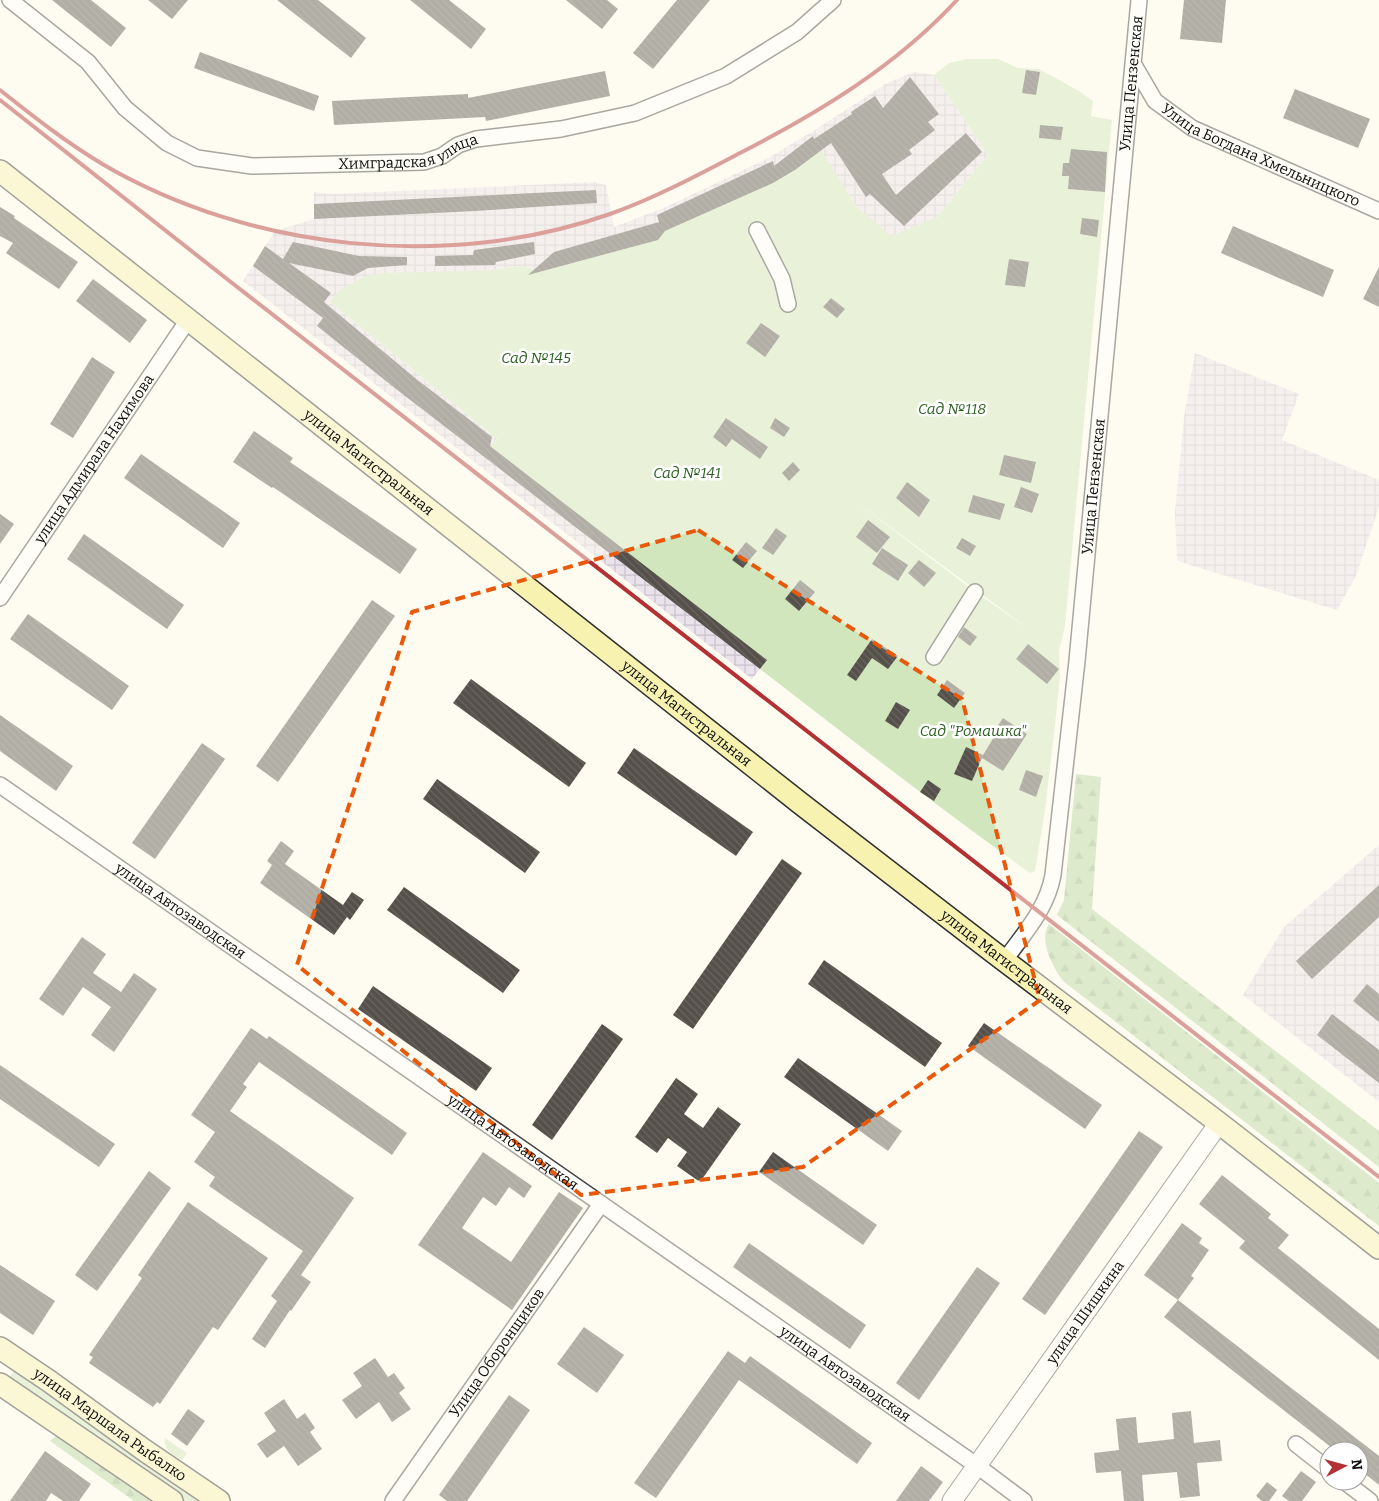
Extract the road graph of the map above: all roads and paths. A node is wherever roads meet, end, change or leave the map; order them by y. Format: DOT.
graph roads {
  1 [pos="10,0"];
  2 [pos="833,0"];
  3 [pos="1139,0"];
  4 [pos="1134,65"];
  5 [pos="0,171"];
  6 [pos="1379,211"];
  7 [pos="756,230"];
  8 [pos="788,304"];
  9 [pos="188,320"];
  10 [pos="975,592"];
  11 [pos="0,598"];
  12 [pos="934,657"];
  13 [pos="0,785"];
  14 [pos="1005,960"];
  15 [pos="1219,1123"];
  16 [pos="601,1204"];
  17 [pos="1379,1248"];
  18 [pos="0,1348"];
  19 [pos="0,1384"];
  20 [pos="1296,1444"];
  21 [pos="1319,1462"];
  22 [pos="976,1465"];
  23 [pos="1357,1491"];
  24 [pos="172,1501"];
  25 [pos="219,1501"];
  26 [pos="393,1501"];
  27 [pos="952,1501"];
  28 [pos="1024,1501"];
  29 [pos="1370,1501"];
  1 -- 2 [label="street, Химградская улица"];
  3 -- 4 [label="street, Улица Пензенская"];
  4 -- 6 [label="street, Улица Богдана Хмельницкого"];
  4 -- 14 [label="street, Улица Пензенская"];
  5 -- 9 [label="main road, улица Магистральная"];
  7 -- 8 [label="street"];
  9 -- 11 [label="street, улица Адмирала Нахимова"];
  9 -- 14 [label="main road, улица Магистральная"];
  10 -- 12 [label="street"];
  13 -- 16 [label="street, улица Автозаводская"];
  14 -- 15 [label="main road, улица Магистральная"];
  15 -- 17 [label="main road, улица Магистральная"];
  15 -- 22 [label="street, улица Шишкина"];
  16 -- 22 [label="street, улица Автозаводская"];
  16 -- 26 [label="street, Улица Оборонщиков"];
  18 -- 25 [label="main road, улица Маршала Рыбалко"];
  19 -- 24 [label="main road, улица Маршала Рыбалко"];
  20 -- 21 [label="street"];
  22 -- 27 [label="street, улица Шишкина"];
  22 -- 28 [label="street, улица Автозаводская"];
  23 -- 29 [label="street"];
}
